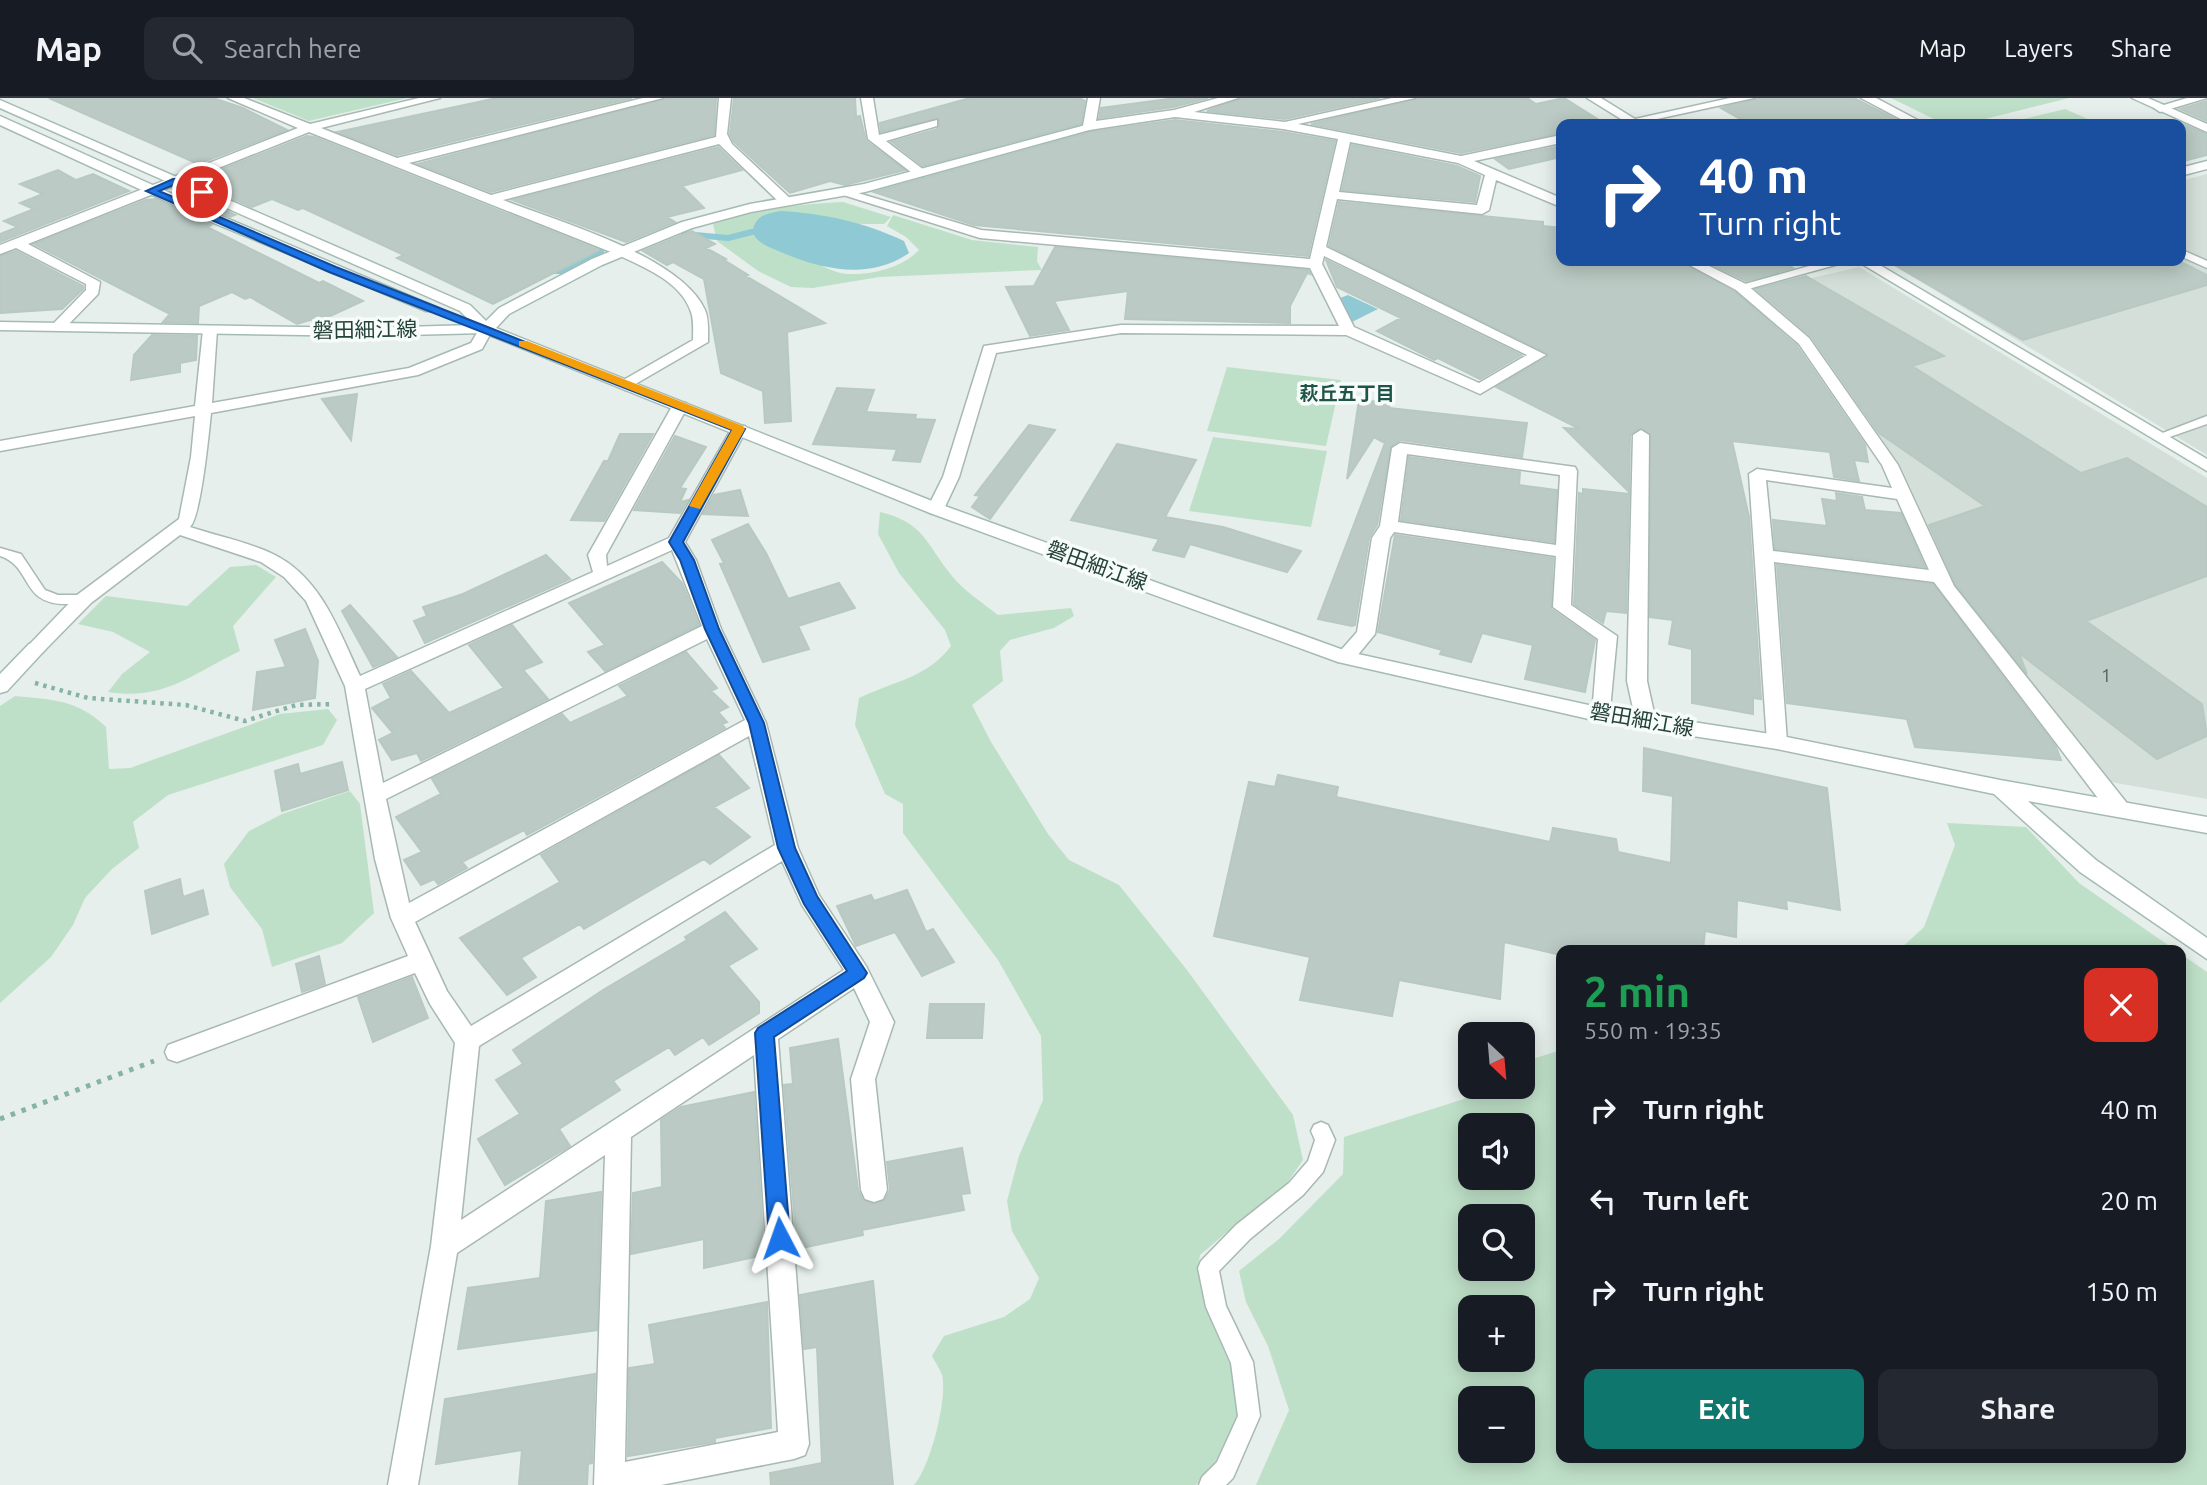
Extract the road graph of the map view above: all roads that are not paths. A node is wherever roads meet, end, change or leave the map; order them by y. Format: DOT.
graph roads {
  1 [pos="234,98"];
  2 [pos="434,98"];
  3 [pos="657,98"];
  4 [pos="725,98"];
  5 [pos="867,98"];
  6 [pos="1094,98"];
  7 [pos="1233,98"];
  8 [pos="1409,98"];
  9 [pos="1593,98"];
  10 [pos="1748,98"];
  11 [pos="1867,98"];
  12 [pos="2138,98"];
  13 [pos="2201,98"];
  14 [pos="0,104"];
  15 [pos="2160,108"];
  16 [pos="1175,113"];
  17 [pos="1627,119"];
  18 [pos="1651,119"];
  19 [pos="1909,119"];
  20 [pos="2186,119"];
  21 [pos="2186,119"];
  22 [pos="0,120"];
  23 [pos="933,122"];
  24 [pos="1278,124"];
  25 [pos="1089,126"];
  26 [pos="311,127"];
  27 [pos="2207,128"];
  28 [pos="1345,135"];
  29 [pos="723,140"];
  30 [pos="877,140"];
  31 [pos="1556,140"];
  32 [pos="1461,160"];
  33 [pos="396,162"];
  34 [pos="2207,165"];
  35 [pos="2186,170"];
  36 [pos="1492,171"];
  37 [pos="920,173"];
  38 [pos="176,181"];
  39 [pos="151,191"];
  40 [pos="843,193"];
  41 [pos="1333,195"];
  42 [pos="490,199"];
  43 [pos="786,201"];
  44 [pos="1556,201"];
  45 [pos="16,243"];
  46 [pos="1318,248"];
  47 [pos="0,250"];
  48 [pos="621,251"];
  49 [pos="2186,255"];
  50 [pos="1315,264"];
  51 [pos="2207,265"];
  52 [pos="1699,266"];
  53 [pos="1823,266"];
  54 [pos="1872,266"];
  55 [pos="1741,287"];
  56 [pos="0,326"];
  57 [pos="58,327"];
  58 [pos="486,328"];
  59 [pos="210,330"];
  60 [pos="1348,330"];
  61 [pos="625,385"];
  62 [pos="680,406"];
  63 [pos="201,411"];
  64 [pos="2207,420"];
  65 [pos="739,429"];
  66 [pos="1641,435"];
  67 [pos="2158,437"];
  68 [pos="0,446"];
  69 [pos="2207,466"];
  70 [pos="1903,495"];
  71 [pos="936,509"];
  72 [pos="1389,526"];
  73 [pos="180,529"];
  74 [pos="676,542"];
  75 [pos="0,552"];
  76 [pos="1564,552"];
  77 [pos="1768,556"];
  78 [pos="604,574"];
  79 [pos="1942,577"];
  80 [pos="84,599"];
  81 [pos="712,629"];
  82 [pos="1345,657"];
  83 [pos="3,683"];
  84 [pos="357,697"];
  85 [pos="1602,715"];
  86 [pos="1646,722"];
  87 [pos="756,723"];
  88 [pos="1777,742"];
  89 [pos="2000,788"];
  90 [pos="376,795"];
  91 [pos="2119,808"];
  92 [pos="2207,825"];
  93 [pos="787,848"];
  94 [pos="402,918"];
  95 [pos="2207,950"];
  96 [pos="422,961"];
  97 [pos="858,973"];
  98 [pos="765,1033"];
  99 [pos="467,1041"];
  100 [pos="177,1052"];
  101 [pos="1321,1131"];
  102 [pos="618,1133"];
  103 [pos="874,1190"];
  104 [pos="445,1246"];
  105 [pos="609,1483"];
  106 [pos="403,1485"];
  107 [pos="1210,1485"];
  1 -- 26 [label="street"];
  2 -- 26 [label="street"];
  3 -- 33 [label="street"];
  4 -- 29 [label="street"];
  5 -- 30 [label="street"];
  6 -- 25 [label="street"];
  7 -- 16 [label="street"];
  8 -- 24 [label="street"];
  9 -- 17 [label="street"];
  10 -- 18 [label="street"];
  11 -- 19 [label="street"];
  12 -- 15 [label="street"];
  13 -- 15 [label="street"];
  14 -- 38 [label="street"];
  15 -- 20 [label="street"];
  16 -- 24 [label="street"];
  16 -- 25 [label="street"];
  21 -- 27 [label="street"];
  22 -- 39 [label="street"];
  23 -- 30 [label="street"];
  24 -- 28 [label="street"];
  25 -- 37 [label="street"];
  26 -- 33 [label="street"];
  26 -- 38 [label="street"];
  28 -- 32 [label="street"];
  28 -- 41 [label="street"];
  29 -- 42 [label="street"];
  29 -- 43 [label="street"];
  30 -- 37 [label="street"];
  31 -- 32 [label="street"];
  32 -- 36 [label="street"];
  33 -- 42 [label="street"];
  34 -- 35 [label="street"];
  36 -- 41 [label="street"];
  36 -- 44 [label="street"];
  37 -- 40 [label="street"];
  38 -- 39 [label="street"];
  38 -- 58 [label="street"];
  39 -- 45 [label="street"];
  39 -- 58 [label="street"];
  40 -- 43 [label="street"];
  40 -- 50 [label="street"];
  41 -- 46 [label="street"];
  42 -- 48 [label="street"];
  43 -- 48 [label="street"];
  45 -- 47 [label="street"];
  45 -- 57 [label="street"];
  46 -- 50 [label="street"];
  46 -- 60 [label="street"];
  48 -- 58 [label="street"];
  48 -- 61 [label="street"];
  49 -- 51 [label="lane"];
  50 -- 60 [label="street"];
  52 -- 55 [label="street"];
  53 -- 55 [label="street"];
  54 -- 67 [label="street"];
  55 -- 70 [label="street"];
  56 -- 57 [label="street, 磐田細江線"];
  57 -- 59 [label="street, 磐田細江線"];
  58 -- 59 [label="street, 磐田細江線"];
  58 -- 61 [label="street, 磐田細江線"];
  58 -- 63 [label="street"];
  59 -- 63 [label="street"];
  60 -- 71 [label="street"];
  61 -- 62 [label="street, 磐田細江線"];
  62 -- 65 [label="street, 磐田細江線"];
  62 -- 78 [label="street"];
  63 -- 68 [label="street"];
  63 -- 73 [label="street"];
  64 -- 67 [label="lane"];
  65 -- 71 [label="street, 磐田細江線"];
  65 -- 74 [label="street"];
  66 -- 86 [label="street"];
  67 -- 69 [label="street"];
  70 -- 77 [label="street"];
  70 -- 79 [label="street"];
  71 -- 82 [label="street, 磐田細江線"];
  72 -- 76 [label="street"];
  72 -- 76 [label="street"];
  72 -- 82 [label="street"];
  73 -- 80 [label="street"];
  73 -- 84 [label="street"];
  74 -- 78 [label="street"];
  74 -- 81 [label="street"];
  75 -- 80 [label="lane"];
  76 -- 85 [label="street"];
  77 -- 79 [label="street"];
  77 -- 88 [label="street"];
  78 -- 84 [label="street"];
  79 -- 91 [label="street"];
  80 -- 83 [label="street"];
  81 -- 87 [label="street"];
  81 -- 90 [label="street"];
  82 -- 85 [label="street, 磐田細江線"];
  84 -- 90 [label="street"];
  85 -- 86 [label="street, 磐田細江線"];
  86 -- 88 [label="street, 磐田細江線"];
  87 -- 93 [label="street"];
  87 -- 94 [label="street"];
  88 -- 89 [label="street, 磐田細江線"];
  89 -- 91 [label="street, 磐田細江線"];
  89 -- 95 [label="street"];
  90 -- 94 [label="street"];
  91 -- 92 [label="street, 磐田細江線"];
  93 -- 97 [label="street"];
  93 -- 99 [label="street"];
  94 -- 96 [label="street"];
  96 -- 99 [label="street"];
  96 -- 100 [label="street"];
  97 -- 98 [label="street"];
  97 -- 103 [label="street"];
  98 -- 102 [label="street"];
  98 -- 105 [label="street"];
  99 -- 104 [label="street"];
  101 -- 107 [label="lane"];
  102 -- 104 [label="street"];
  102 -- 105 [label="street"];
  104 -- 106 [label="street"];
}
